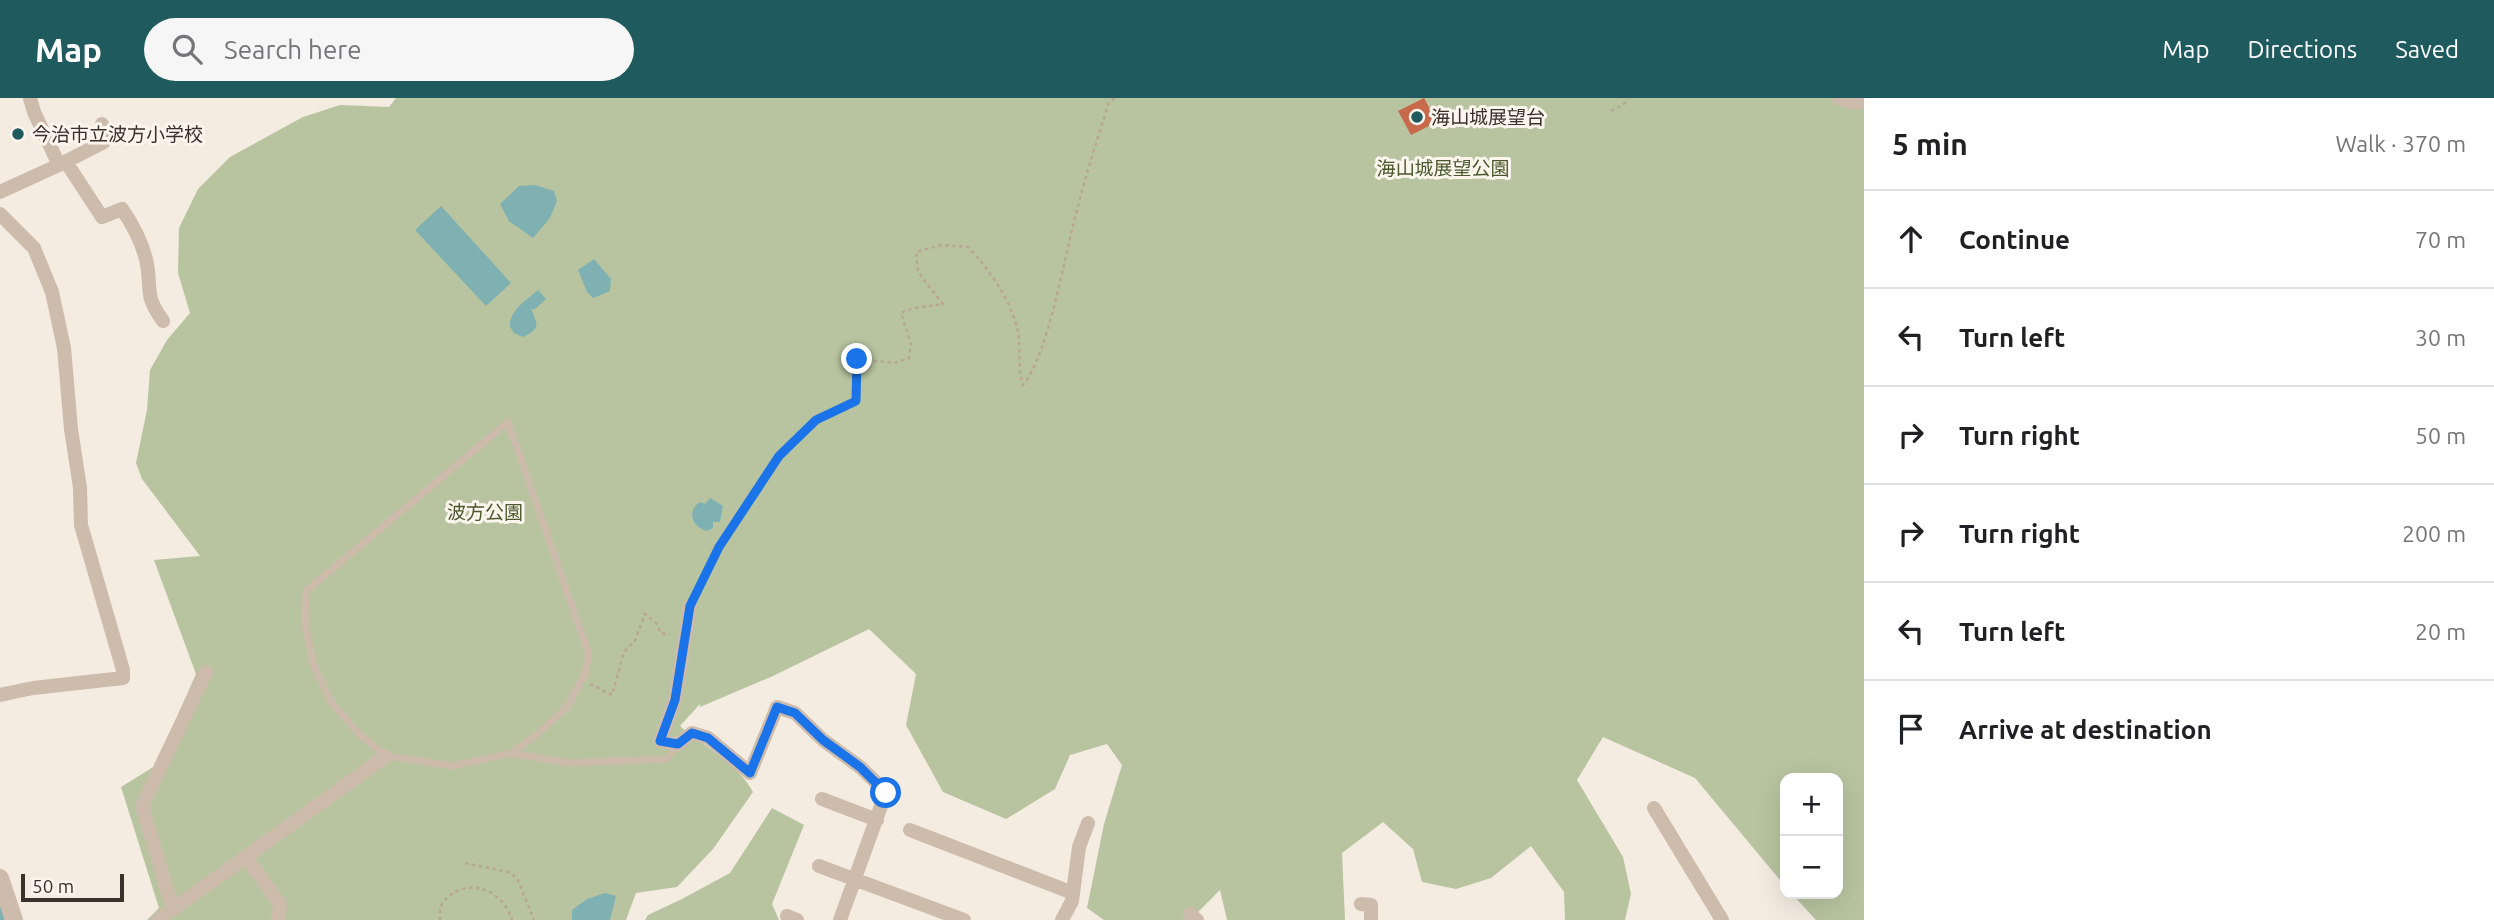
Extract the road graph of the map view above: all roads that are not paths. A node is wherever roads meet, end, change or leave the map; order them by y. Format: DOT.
graph roads {
  1 [pos="1839,98"];
  2 [pos="34,100"];
  3 [pos="1864,100"];
  4 [pos="102,124"];
  5 [pos="63,163"];
  6 [pos="0,191"];
  7 [pos="0,214"];
  8 [pos="163,321"];
  9 [pos="690,606"];
  10 [pos="206,672"];
  11 [pos="0,695"];
  12 [pos="678,744"];
  13 [pos="512,753"];
  14 [pos="386,756"];
  15 [pos="822,799"];
  16 [pos="1654,808"];
  17 [pos="877,820"];
  18 [pos="1088,823"];
  19 [pos="910,830"];
  20 [pos="245,856"];
  21 [pos="819,866"];
  22 [pos="0,878"];
  23 [pos="856,880"];
  24 [pos="1073,893"];
  25 [pos="1360,904"];
  26 [pos="173,908"];
  27 [pos="14,920"];
  28 [pos="158,920"];
  29 [pos="278,920"];
  30 [pos="840,920"];
  31 [pos="964,920"];
  32 [pos="1062,920"];
  33 [pos="1371,920"];
  34 [pos="1722,920"];
  1 -- 3 [label="street"];
  2 -- 5 [label="street"];
  4 -- 5 [label="street"];
  5 -- 6 [label="street"];
  5 -- 8 [label="street"];
  7 -- 11 [label="street"];
  9 -- 12 [label="street"];
  10 -- 26 [label="street"];
  12 -- 13 [label="lane"];
  12 -- 17 [label="street"];
  13 -- 14 [label="lane"];
  13 -- 14 [label="lane"];
  14 -- 20 [label="street"];
  15 -- 17 [label="street"];
  16 -- 34 [label="street"];
  17 -- 23 [label="street"];
  18 -- 24 [label="street"];
  19 -- 24 [label="street"];
  20 -- 26 [label="street"];
  20 -- 29 [label="street"];
  21 -- 23 [label="street"];
  22 -- 27 [label="street"];
  23 -- 30 [label="street"];
  23 -- 31 [label="street"];
  24 -- 32 [label="street"];
  25 -- 33 [label="street"];
  26 -- 28 [label="street"];
}
